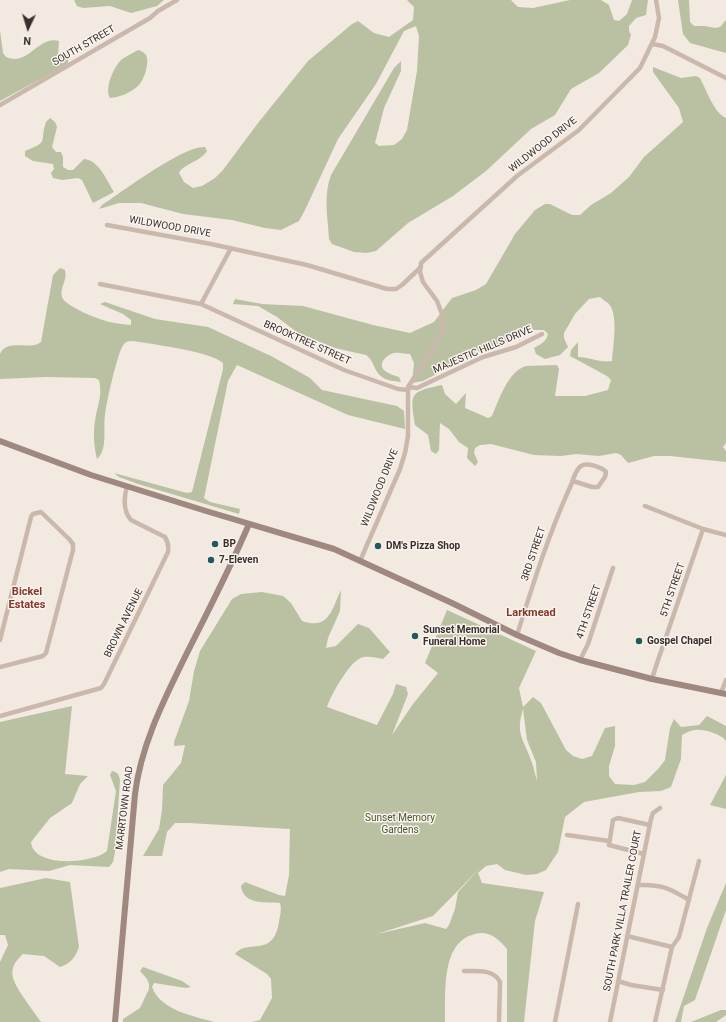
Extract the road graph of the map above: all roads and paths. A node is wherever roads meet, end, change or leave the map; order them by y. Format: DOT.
graph roads {
  1 [pos="177,0"];
  2 [pos="656,0"];
  3 [pos="652,44"];
  4 [pos="726,78"];
  5 [pos="0,105"];
  6 [pos="107,225"];
  7 [pos="230,248"];
  8 [pos="421,267"];
  9 [pos="100,284"];
  10 [pos="201,304"];
  11 [pos="542,334"];
  12 [pos="408,389"];
  13 [pos="0,441"];
  14 [pos="573,481"];
  15 [pos="127,486"];
  16 [pos="645,506"];
  17 [pos="249,524"];
  18 [pos="703,529"];
  19 [pos="726,535"];
  20 [pos="360,561"];
  21 [pos="613,568"];
  22 [pos="517,635"];
  23 [pos="0,640"];
  24 [pos="580,660"];
  25 [pos="0,667"];
  26 [pos="652,679"];
  27 [pos="726,680"];
  28 [pos="723,693"];
  29 [pos="0,716"];
  30 [pos="660,808"];
  31 [pos="650,825"];
  32 [pos="566,836"];
  33 [pos="609,842"];
  34 [pos="644,854"];
  35 [pos="699,861"];
  36 [pos="638,885"];
  37 [pos="689,900"];
  38 [pos="578,904"];
  39 [pos="627,936"];
  40 [pos="672,947"];
  41 [pos="464,971"];
  42 [pos="618,981"];
  43 [pos="663,990"];
  44 [pos="115,1022"];
  45 [pos="499,1022"];
  46 [pos="555,1022"];
  47 [pos="610,1022"];
  48 [pos="655,1022"];
  1 -- 5 [label="street, SOUTH STREET"];
  2 -- 3 [label="street, WILDWOOD DRIVE"];
  3 -- 4 [label="street"];
  3 -- 8 [label="street, WILDWOOD DRIVE"];
  6 -- 7 [label="street, WILDWOOD DRIVE"];
  7 -- 8 [label="street, WILDWOOD DRIVE"];
  7 -- 10 [label="street"];
  8 -- 12 [label="street"];
  9 -- 10 [label="street"];
  10 -- 12 [label="street, BROOKTREE STREET"];
  11 -- 12 [label="street, MAJESTIC HILLS DRIVE"];
  12 -- 20 [label="street, WILDWOOD DRIVE"];
  13 -- 15 [label="main road"];
  14 -- 14 [label="street, 3RD STREET"];
  14 -- 22 [label="street, 3RD STREET"];
  15 -- 17 [label="main road"];
  15 -- 29 [label="street, BROWN AVENUE"];
  16 -- 18 [label="street"];
  17 -- 20 [label="main road"];
  17 -- 44 [label="main road, MARRTOWN ROAD"];
  18 -- 19 [label="street"];
  18 -- 26 [label="street, 5TH STREET"];
  20 -- 22 [label="main road"];
  21 -- 24 [label="street, 4TH STREET"];
  22 -- 24 [label="main road"];
  23 -- 25 [label="street"];
  24 -- 26 [label="main road"];
  26 -- 28 [label="main road"];
  27 -- 28 [label="street"];
  30 -- 31 [label="street, SOUTH PARK VILLA TRAILER COURT"];
  31 -- 33 [label="street"];
  31 -- 34 [label="street, SOUTH PARK VILLA TRAILER COURT"];
  32 -- 33 [label="street"];
  33 -- 34 [label="street"];
  34 -- 36 [label="street, SOUTH PARK VILLA TRAILER COURT"];
  35 -- 37 [label="street"];
  36 -- 37 [label="street"];
  36 -- 39 [label="street, SOUTH PARK VILLA TRAILER COURT"];
  37 -- 40 [label="street"];
  38 -- 46 [label="street"];
  39 -- 40 [label="street"];
  39 -- 42 [label="street, SOUTH PARK VILLA TRAILER COURT"];
  40 -- 43 [label="street"];
  41 -- 45 [label="street"];
  42 -- 43 [label="street"];
  42 -- 47 [label="street, SOUTH PARK VILLA TRAILER COURT"];
  43 -- 48 [label="street"];
}
